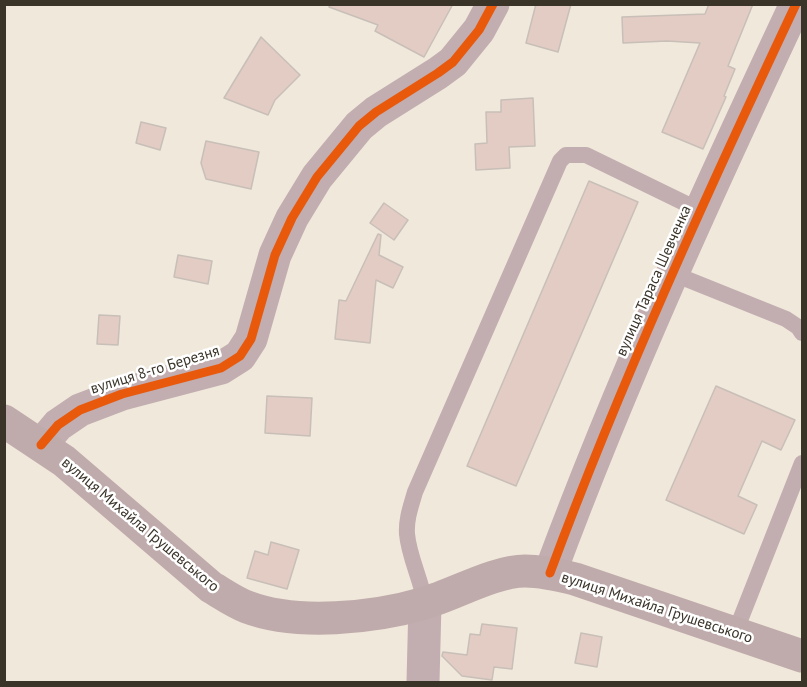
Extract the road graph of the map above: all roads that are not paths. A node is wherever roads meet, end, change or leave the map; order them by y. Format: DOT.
graph roads {
  1 [pos="493,4"];
  2 [pos="796,4"];
  3 [pos="701,211"];
  4 [pos="674,274"];
  5 [pos="802,333"];
  6 [pos="4,421"];
  7 [pos="41,445"];
  8 [pos="802,464"];
  9 [pos="550,573"];
  10 [pos="425,603"];
  11 [pos="735,633"];
  12 [pos="802,656"];
  13 [pos="423,682"];
  1 -- 7 [label="street, вулиця 8-го Березня"];
  2 -- 3 [label="street, вулиця Тараса Шевченка"];
  3 -- 4 [label="street, вулиця Тараса Шевченка"];
  3 -- 10 [label="lane"];
  4 -- 5 [label="lane"];
  4 -- 9 [label="street, вулиця Тараса Шевченка"];
  6 -- 7 [label="main road, вулиця Михайла Грушевського"];
  7 -- 10 [label="main road, вулиця Михайла Грушевського"];
  8 -- 11 [label="lane"];
  9 -- 10 [label="main road, вулиця Михайла Грушевського"];
  9 -- 11 [label="main road, вулиця Михайла Грушевського"];
  10 -- 13 [label="street"];
  11 -- 12 [label="main road, вулиця Михайла Грушевського"];
}
